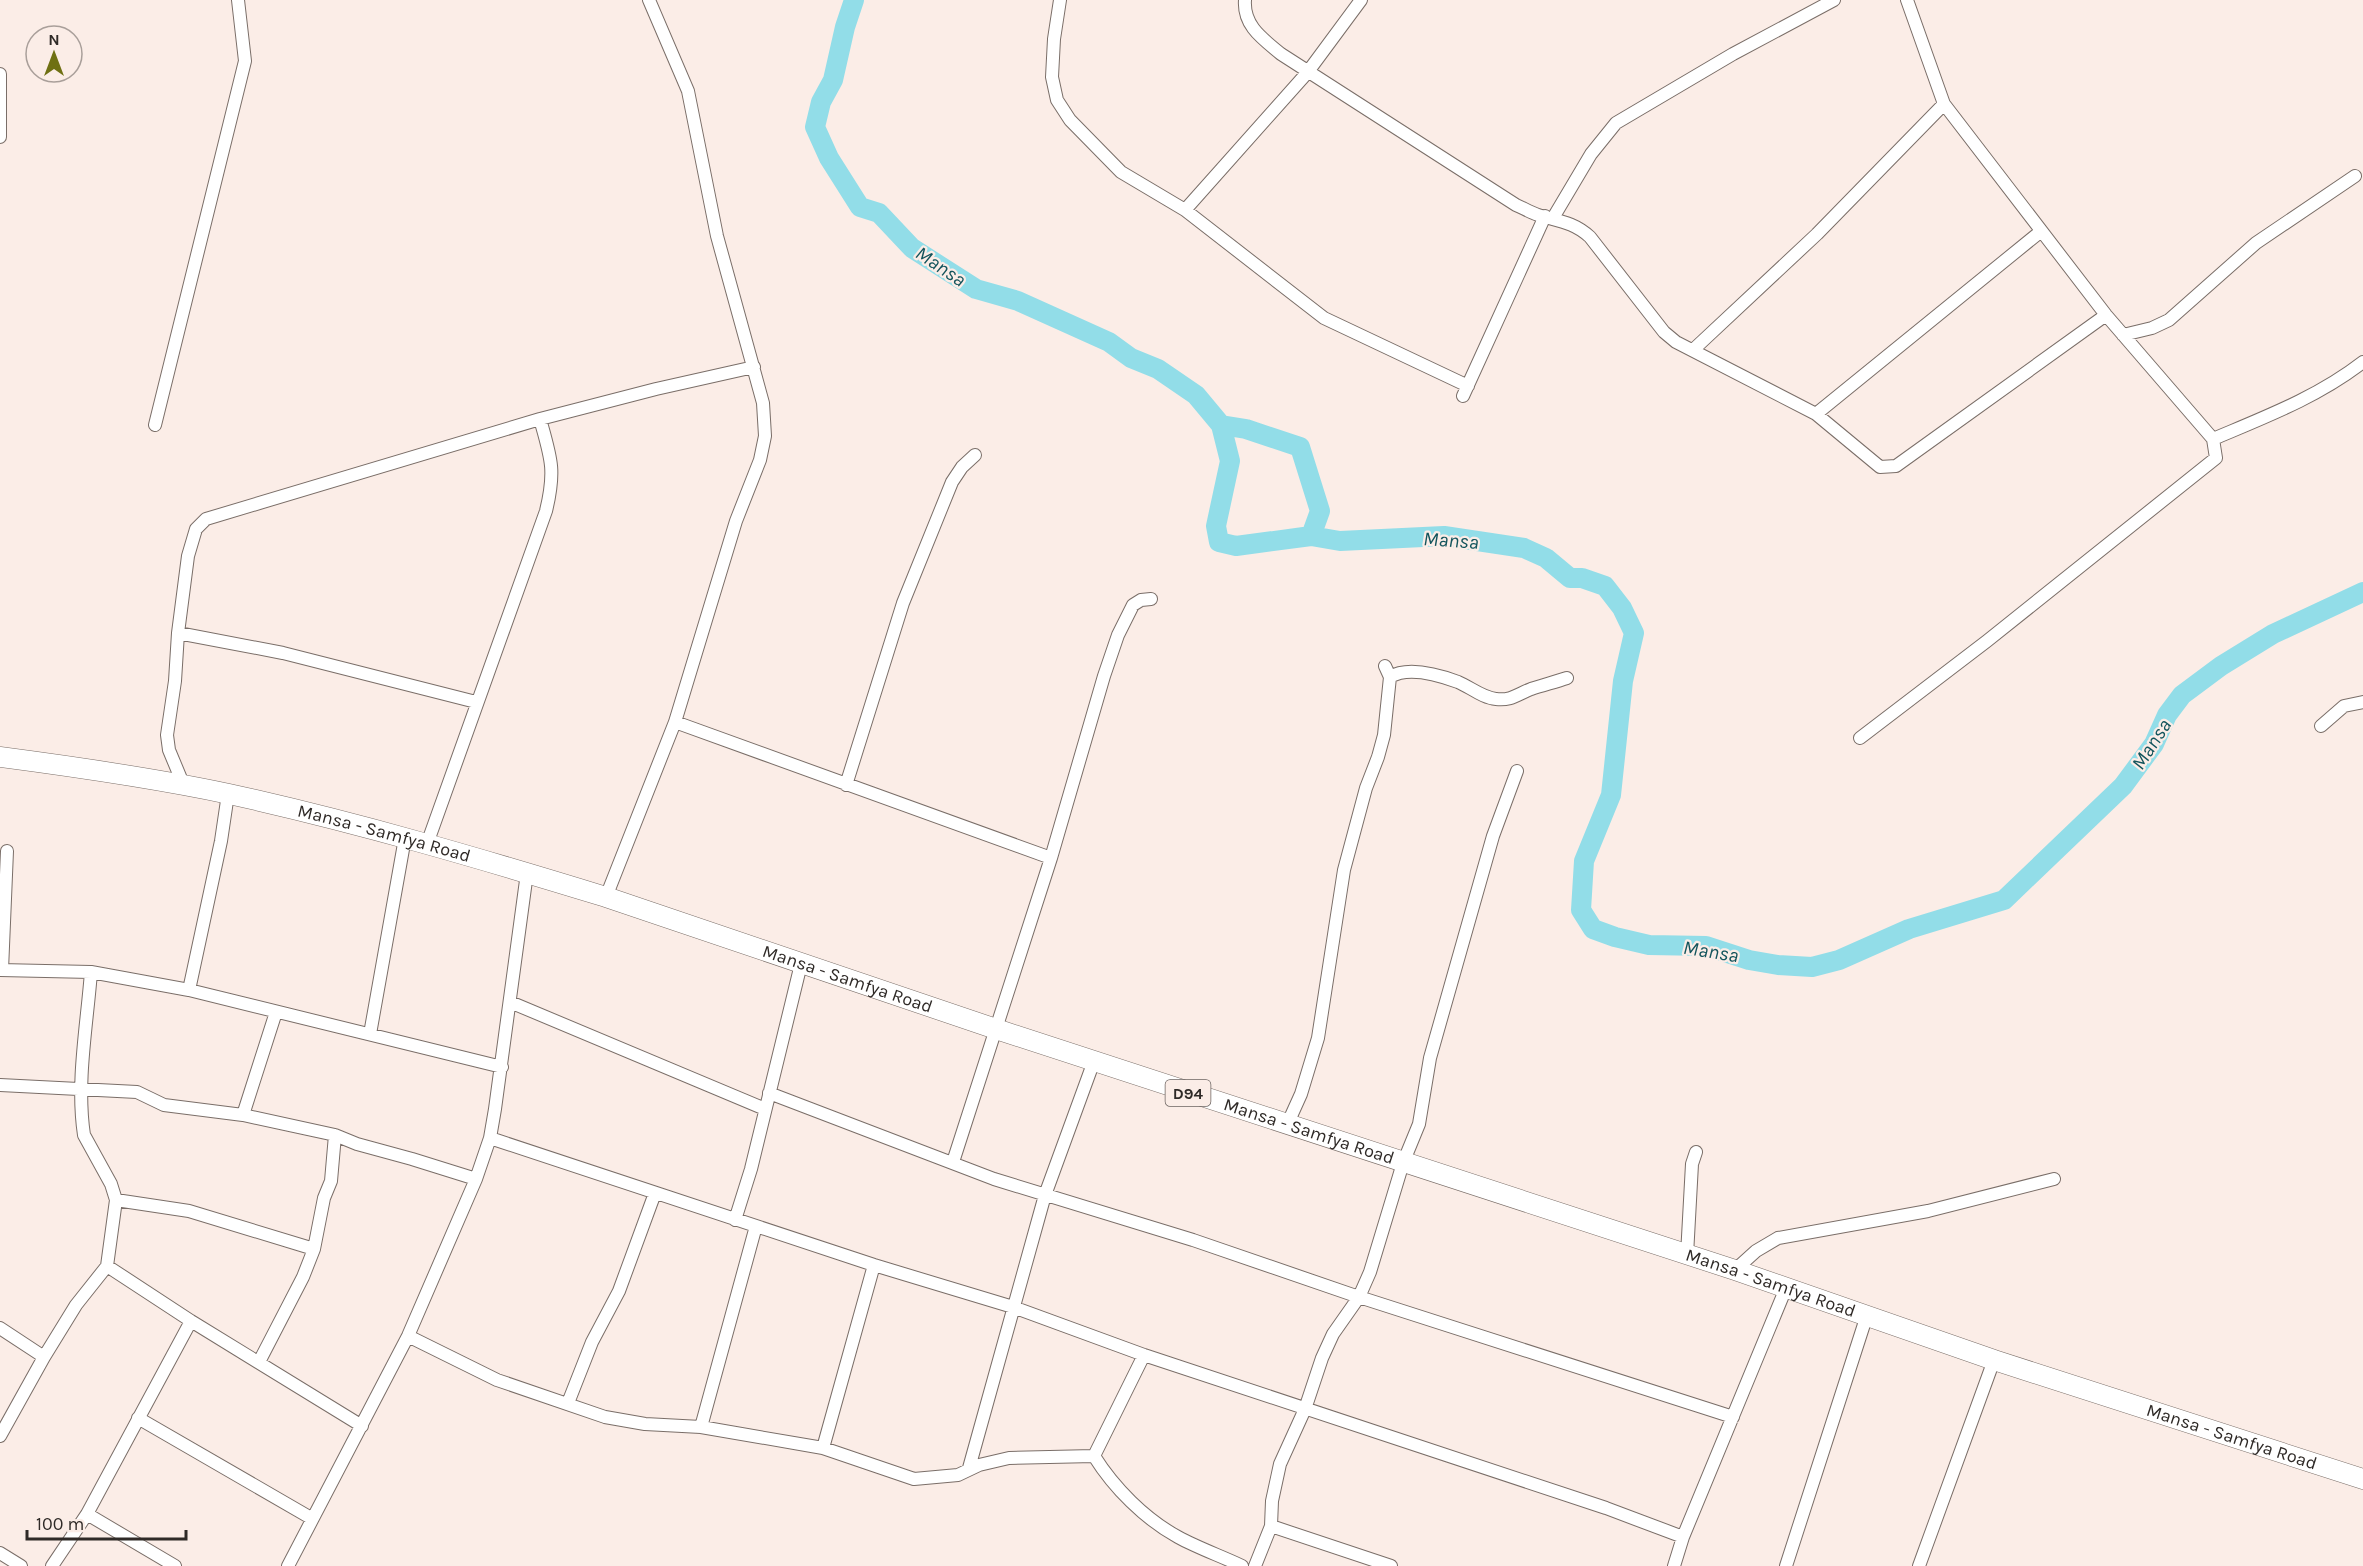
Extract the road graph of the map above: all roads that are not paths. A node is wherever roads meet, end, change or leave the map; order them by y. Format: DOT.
graph roads {
  1 [pos="238,0"];
  2 [pos="649,0"];
  3 [pos="1060,0"];
  4 [pos="1245,0"];
  5 [pos="1361,0"];
  6 [pos="1834,0"];
  7 [pos="1907,0"];
  8 [pos="1307,73"];
  9 [pos="0,74"];
  10 [pos="1944,105"];
  11 [pos="0,137"];
  12 [pos="2355,176"];
  13 [pos="1185,210"];
  14 [pos="1549,217"];
  15 [pos="2040,232"];
  16 [pos="2106,315"];
  17 [pos="2123,335"];
  18 [pos="1693,350"];
  19 [pos="2363,362"];
  20 [pos="754,367"];
  21 [pos="1816,414"];
  22 [pos="540,419"];
  23 [pos="154,425"];
  24 [pos="2213,439"];
  25 [pos="975,455"];
  26 [pos="1151,599"];
  27 [pos="178,633"];
  28 [pos="1567,678"];
  29 [pos="476,702"];
  30 [pos="2363,702"];
  31 [pos="675,722"];
  32 [pos="2320,726"];
  33 [pos="1860,738"];
  34 [pos="0,757"];
  35 [pos="1517,771"];
  36 [pos="846,785"];
  37 [pos="184,786"];
  38 [pos="228,794"];
  39 [pos="405,838"];
  40 [pos="427,844"];
  41 [pos="7,851"];
  42 [pos="1051,858"];
  43 [pos="527,873"];
  44 [pos="606,897"];
  45 [pos="801,964"];
  46 [pos="1,970"];
  47 [pos="91,972"];
  48 [pos="189,990"];
  49 [pos="510,1002"];
  50 [pos="276,1012"];
  51 [pos="996,1029"];
  52 [pos="370,1034"];
  53 [pos="1094,1061"];
  54 [pos="502,1067"];
  55 [pos="0,1085"];
  56 [pos="81,1088"];
  57 [pos="769,1093"];
  58 [pos="765,1109"];
  59 [pos="243,1115"];
  60 [pos="1287,1125"];
  61 [pos="335,1135"];
  62 [pos="490,1138"];
  63 [pos="1696,1152"];
  64 [pos="953,1162"];
  65 [pos="1403,1162"];
  66 [pos="476,1179"];
  67 [pos="2054,1179"];
  68 [pos="655,1193"];
  69 [pos="1046,1195"];
  70 [pos="116,1200"];
  71 [pos="735,1220"];
  72 [pos="756,1226"];
  73 [pos="314,1248"];
  74 [pos="1687,1255"];
  75 [pos="874,1265"];
  76 [pos="107,1266"];
  77 [pos="1735,1270"];
  78 [pos="1786,1288"];
  79 [pos="1359,1297"];
  80 [pos="1013,1307"];
  81 [pos="1867,1315"];
  82 [pos="191,1321"];
  83 [pos="0,1328"];
  84 [pos="408,1336"];
  85 [pos="1144,1354"];
  86 [pos="44,1357"];
  87 [pos="1994,1360"];
  88 [pos="259,1362"];
  89 [pos="568,1403"];
  90 [pos="1305,1409"];
  91 [pos="1733,1417"];
  92 [pos="138,1418"];
  93 [pos="362,1426"];
  94 [pos="700,1427"];
  95 [pos="0,1436"];
  96 [pos="824,1448"];
  97 [pos="1094,1456"];
  98 [pos="969,1468"];
  99 [pos="2363,1479"];
  100 [pos="87,1514"];
  101 [pos="311,1518"];
  102 [pos="1271,1526"];
  103 [pos="1683,1537"];
  104 [pos="0,1552"];
  105 [pos="21,1566"];
  106 [pos="52,1566"];
  107 [pos="175,1566"];
  108 [pos="288,1566"];
  109 [pos="1242,1566"];
  110 [pos="1256,1566"];
  111 [pos="1391,1566"];
  112 [pos="1674,1566"];
  113 [pos="1786,1566"];
  114 [pos="1919,1566"];
  1 -- 23 [label="street"];
  2 -- 20 [label="street"];
  3 -- 13 [label="street"];
  4 -- 8 [label="street"];
  5 -- 8 [label="street"];
  6 -- 14 [label="street"];
  7 -- 10 [label="street"];
  8 -- 13 [label="street"];
  8 -- 14 [label="street"];
  9 -- 11 [label="street"];
  10 -- 15 [label="street"];
  10 -- 18 [label="street"];
  12 -- 17 [label="street"];
  13 -- 14 [label="street"];
  14 -- 18 [label="street"];
  15 -- 16 [label="street"];
  15 -- 21 [label="street"];
  16 -- 17 [label="street"];
  16 -- 21 [label="street"];
  17 -- 24 [label="street"];
  18 -- 21 [label="street"];
  19 -- 24 [label="street"];
  20 -- 22 [label="street"];
  20 -- 31 [label="street"];
  22 -- 27 [label="street"];
  22 -- 29 [label="street"];
  24 -- 33 [label="street"];
  25 -- 36 [label="street"];
  26 -- 42 [label="street"];
  27 -- 29 [label="street"];
  27 -- 37 [label="street"];
  28 -- 60 [label="street"];
  29 -- 40 [label="street"];
  30 -- 32 [label="street"];
  31 -- 36 [label="street"];
  31 -- 44 [label="street"];
  34 -- 37 [label="main road, Mansa - Samfya Road / D94"];
  35 -- 65 [label="street"];
  36 -- 42 [label="street"];
  37 -- 38 [label="main road, Mansa - Samfya Road / D94"];
  38 -- 39 [label="main road, Mansa - Samfya Road / D94"];
  38 -- 48 [label="street"];
  39 -- 40 [label="main road, Mansa - Samfya Road / D94"];
  39 -- 52 [label="street"];
  40 -- 43 [label="main road, Mansa - Samfya Road / D94"];
  41 -- 46 [label="street"];
  42 -- 51 [label="street"];
  43 -- 44 [label="main road, Mansa - Samfya Road / D94"];
  43 -- 49 [label="street"];
  44 -- 45 [label="main road, Mansa - Samfya Road / D94"];
  45 -- 51 [label="main road, Mansa - Samfya Road / D94"];
  45 -- 57 [label="street"];
  46 -- 47 [label="street"];
  47 -- 48 [label="street"];
  47 -- 56 [label="street"];
  48 -- 50 [label="street"];
  49 -- 54 [label="street"];
  49 -- 58 [label="street"];
  50 -- 52 [label="street"];
  50 -- 59 [label="street"];
  51 -- 53 [label="main road, Mansa - Samfya Road / D94"];
  51 -- 64 [label="street"];
  52 -- 54 [label="street"];
  53 -- 60 [label="main road, Mansa - Samfya Road / D94"];
  53 -- 69 [label="street"];
  54 -- 62 [label="street"];
  55 -- 56 [label="street"];
  56 -- 59 [label="street"];
  56 -- 70 [label="street"];
  57 -- 58 [label="street"];
  57 -- 64 [label="street"];
  58 -- 71 [label="street"];
  59 -- 61 [label="street"];
  60 -- 65 [label="main road, Mansa - Samfya Road / D94"];
  61 -- 66 [label="street"];
  61 -- 73 [label="street"];
  62 -- 66 [label="street"];
  62 -- 68 [label="street"];
  63 -- 74 [label="street"];
  64 -- 69 [label="street"];
  65 -- 74 [label="main road, Mansa - Samfya Road / D94"];
  65 -- 79 [label="street"];
  66 -- 84 [label="street"];
  67 -- 77 [label="street"];
  68 -- 71 [label="street"];
  68 -- 89 [label="street"];
  69 -- 79 [label="street"];
  69 -- 80 [label="street"];
  70 -- 73 [label="street"];
  70 -- 76 [label="street"];
  71 -- 72 [label="street"];
  72 -- 75 [label="street"];
  72 -- 94 [label="street"];
  73 -- 88 [label="street"];
  74 -- 77 [label="main road, Mansa - Samfya Road / D94"];
  75 -- 80 [label="street"];
  75 -- 96 [label="street"];
  76 -- 82 [label="street"];
  76 -- 86 [label="street"];
  77 -- 78 [label="main road, Mansa - Samfya Road / D94"];
  78 -- 81 [label="main road, Mansa - Samfya Road / D94"];
  78 -- 91 [label="street"];
  79 -- 90 [label="street"];
  79 -- 91 [label="street"];
  80 -- 85 [label="street"];
  80 -- 98 [label="street"];
  81 -- 87 [label="main road, Mansa - Samfya Road / D94"];
  81 -- 113 [label="street"];
  82 -- 88 [label="street"];
  82 -- 92 [label="street"];
  83 -- 86 [label="street"];
  84 -- 89 [label="street"];
  84 -- 93 [label="street"];
  85 -- 90 [label="street"];
  85 -- 97 [label="street"];
  86 -- 95 [label="street"];
  87 -- 99 [label="main road, Mansa - Samfya Road / D94"];
  87 -- 114 [label="street"];
  88 -- 93 [label="street"];
  89 -- 94 [label="street"];
  90 -- 102 [label="street"];
  90 -- 103 [label="street"];
  91 -- 103 [label="street"];
  92 -- 100 [label="street"];
  92 -- 101 [label="street"];
  93 -- 101 [label="street"];
  94 -- 96 [label="street"];
  96 -- 98 [label="street"];
  97 -- 98 [label="street"];
  97 -- 109 [label="street"];
  100 -- 106 [label="street"];
  100 -- 107 [label="street"];
  101 -- 108 [label="street"];
  102 -- 110 [label="street"];
  102 -- 111 [label="street"];
  103 -- 112 [label="street"];
  104 -- 105 [label="street"];
}
